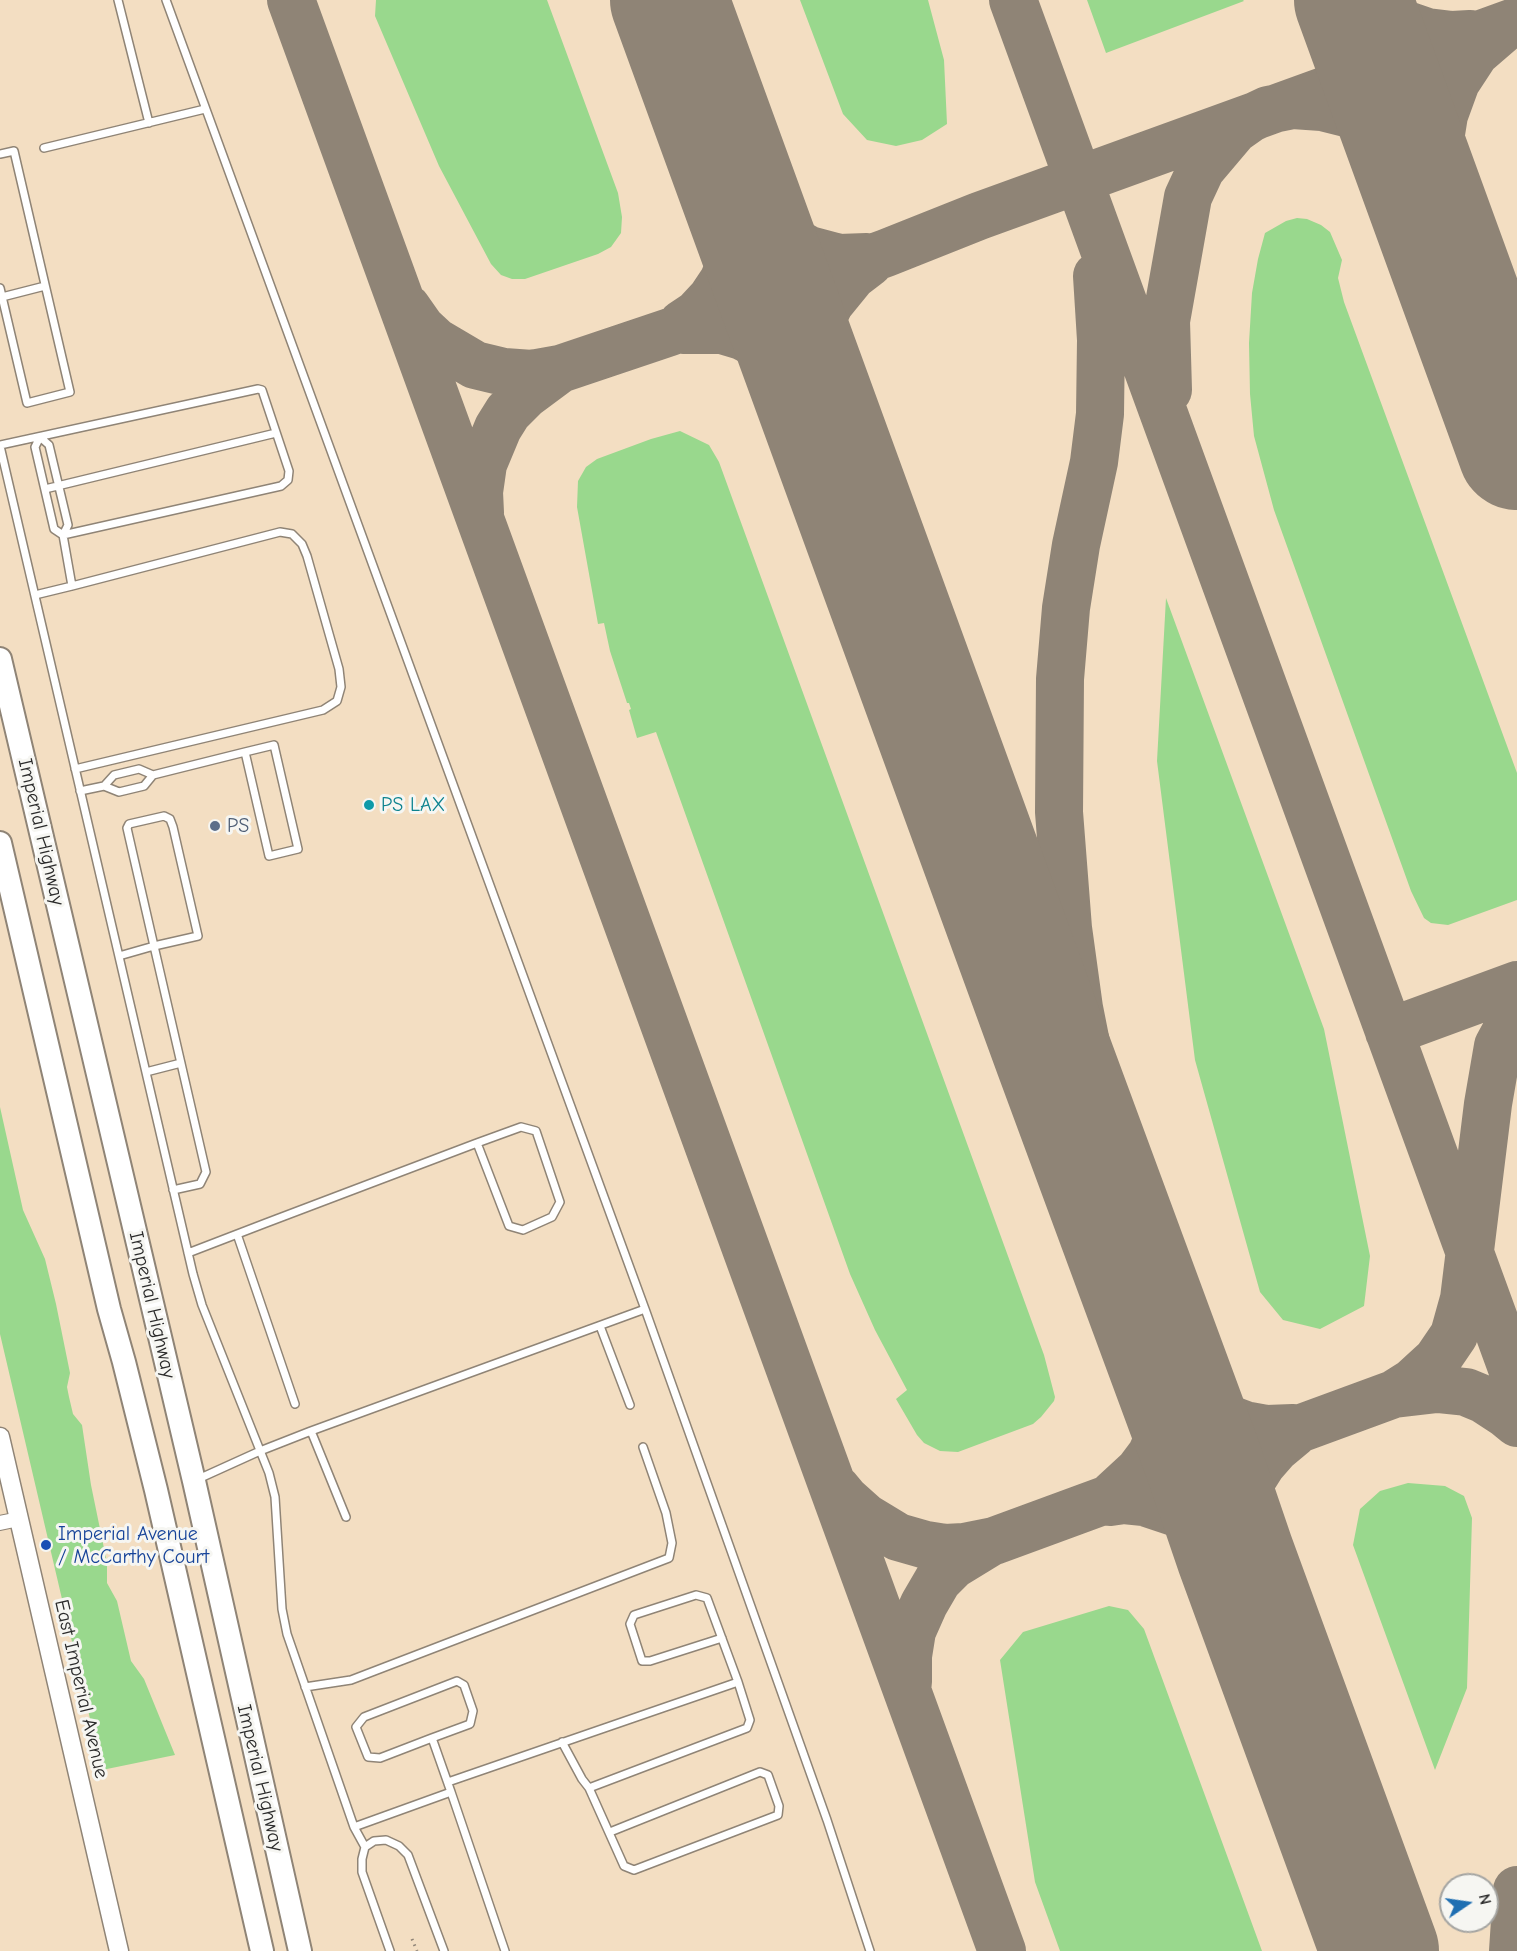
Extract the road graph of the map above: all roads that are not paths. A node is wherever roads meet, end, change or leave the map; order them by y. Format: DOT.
graph roads {
  1 [pos="118,0"];
  2 [pos="165,0"];
  3 [pos="206,109"];
  4 [pos="149,123"];
  5 [pos="44,148"];
  6 [pos="0,154"];
  7 [pos="45,286"];
  8 [pos="0,288"];
  9 [pos="2,297"];
  10 [pos="276,433"];
  11 [pos="40,436"];
  12 [pos="0,446"];
  13 [pos="58,485"];
  14 [pos="45,489"];
  15 [pos="63,535"];
  16 [pos="72,586"];
  17 [pos="35,595"];
  18 [pos="0,659"];
  19 [pos="245,752"];
  20 [pos="75,769"];
  21 [pos="153,775"];
  22 [pos="104,786"];
  23 [pos="80,791"];
  24 [pos="0,843"];
  25 [pos="154,946"];
  26 [pos="118,956"];
  27 [pos="181,1063"];
  28 [pos="146,1072"];
  29 [pos="477,1143"];
  30 [pos="173,1190"];
  31 [pos="237,1234"];
  32 [pos="188,1252"];
  33 [pos="645,1309"];
  34 [pos="600,1326"];
  35 [pos="295,1404"];
  36 [pos="630,1406"];
  37 [pos="311,1431"];
  38 [pos="0,1437"];
  39 [pos="643,1447"];
  40 [pos="260,1451"];
  41 [pos="194,1481"];
  42 [pos="156,1490"];
  43 [pos="346,1517"];
  44 [pos="19,1519"];
  45 [pos="0,1523"];
  46 [pos="722,1638"];
  47 [pos="738,1682"];
  48 [pos="305,1687"];
  49 [pos="432,1738"];
  50 [pos="562,1742"];
  51 [pos="448,1782"];
  52 [pos="589,1788"];
  53 [pos="451,1791"];
  54 [pos="354,1827"];
  55 [pos="610,1832"];
  56 [pos="365,1847"];
  57 [pos="119,1951"];
  58 [pos="262,1951"];
  59 [pos="300,1951"];
  60 [pos="390,1951"];
  61 [pos="444,1951"];
  62 [pos="505,1951"];
  63 [pos="870,1951"];
  1 -- 4 [label="lane"];
  2 -- 3 [label="lane"];
  3 -- 4 [label="lane"];
  3 -- 33 [label="lane"];
  4 -- 5 [label="lane"];
  6 -- 7 [label="lane"];
  7 -- 9 [label="lane"];
  7 -- 9 [label="lane"];
  8 -- 9 [label="lane"];
  10 -- 11 [label="lane"];
  10 -- 13 [label="lane"];
  10 -- 15 [label="lane"];
  11 -- 12 [label="lane"];
  11 -- 13 [label="lane"];
  11 -- 14 [label="lane"];
  12 -- 17 [label="lane"];
  13 -- 14 [label="lane"];
  13 -- 15 [label="lane"];
  14 -- 15 [label="lane"];
  15 -- 16 [label="lane"];
  16 -- 17 [label="lane"];
  16 -- 20 [label="lane"];
  17 -- 20 [label="lane"];
  18 -- 41 [label="main road, Imperial Highway"];
  19 -- 19 [label="lane"];
  19 -- 21 [label="lane"];
  20 -- 23 [label="lane"];
  21 -- 22 [label="lane"];
  21 -- 22 [label="lane"];
  22 -- 23 [label="lane"];
  23 -- 26 [label="lane"];
  24 -- 42 [label="main road, Imperial Highway"];
  25 -- 25 [label="lane"];
  25 -- 26 [label="lane"];
  25 -- 27 [label="lane"];
  26 -- 28 [label="lane"];
  27 -- 28 [label="lane"];
  27 -- 30 [label="lane"];
  28 -- 30 [label="lane"];
  29 -- 29 [label="lane"];
  29 -- 31 [label="lane"];
  30 -- 32 [label="lane"];
  31 -- 32 [label="lane"];
  31 -- 35 [label="lane"];
  32 -- 40 [label="lane"];
  33 -- 34 [label="lane"];
  33 -- 63 [label="lane"];
  34 -- 36 [label="lane"];
  34 -- 37 [label="lane"];
  37 -- 40 [label="lane"];
  37 -- 43 [label="lane"];
  38 -- 44 [label="street, East Imperial Avenue"];
  39 -- 48 [label="lane"];
  40 -- 41 [label="lane"];
  40 -- 48 [label="lane"];
  41 -- 42 [label="main road"];
  41 -- 59 [label="main road, Imperial Highway"];
  42 -- 58 [label="main road, Imperial Highway"];
  44 -- 45 [label="street"];
  44 -- 57 [label="street, East Imperial Avenue"];
  46 -- 46 [label="lane"];
  46 -- 47 [label="lane"];
  47 -- 50 [label="lane"];
  47 -- 52 [label="lane"];
  48 -- 54 [label="lane"];
  49 -- 49 [label="lane"];
  49 -- 51 [label="lane"];
  50 -- 51 [label="lane"];
  50 -- 52 [label="lane"];
  51 -- 53 [label="lane"];
  52 -- 55 [label="lane"];
  53 -- 54 [label="lane"];
  53 -- 62 [label="lane"];
  54 -- 56 [label="lane"];
  55 -- 55 [label="lane"];
  56 -- 60 [label="lane"];
  56 -- 61 [label="lane"];
}
